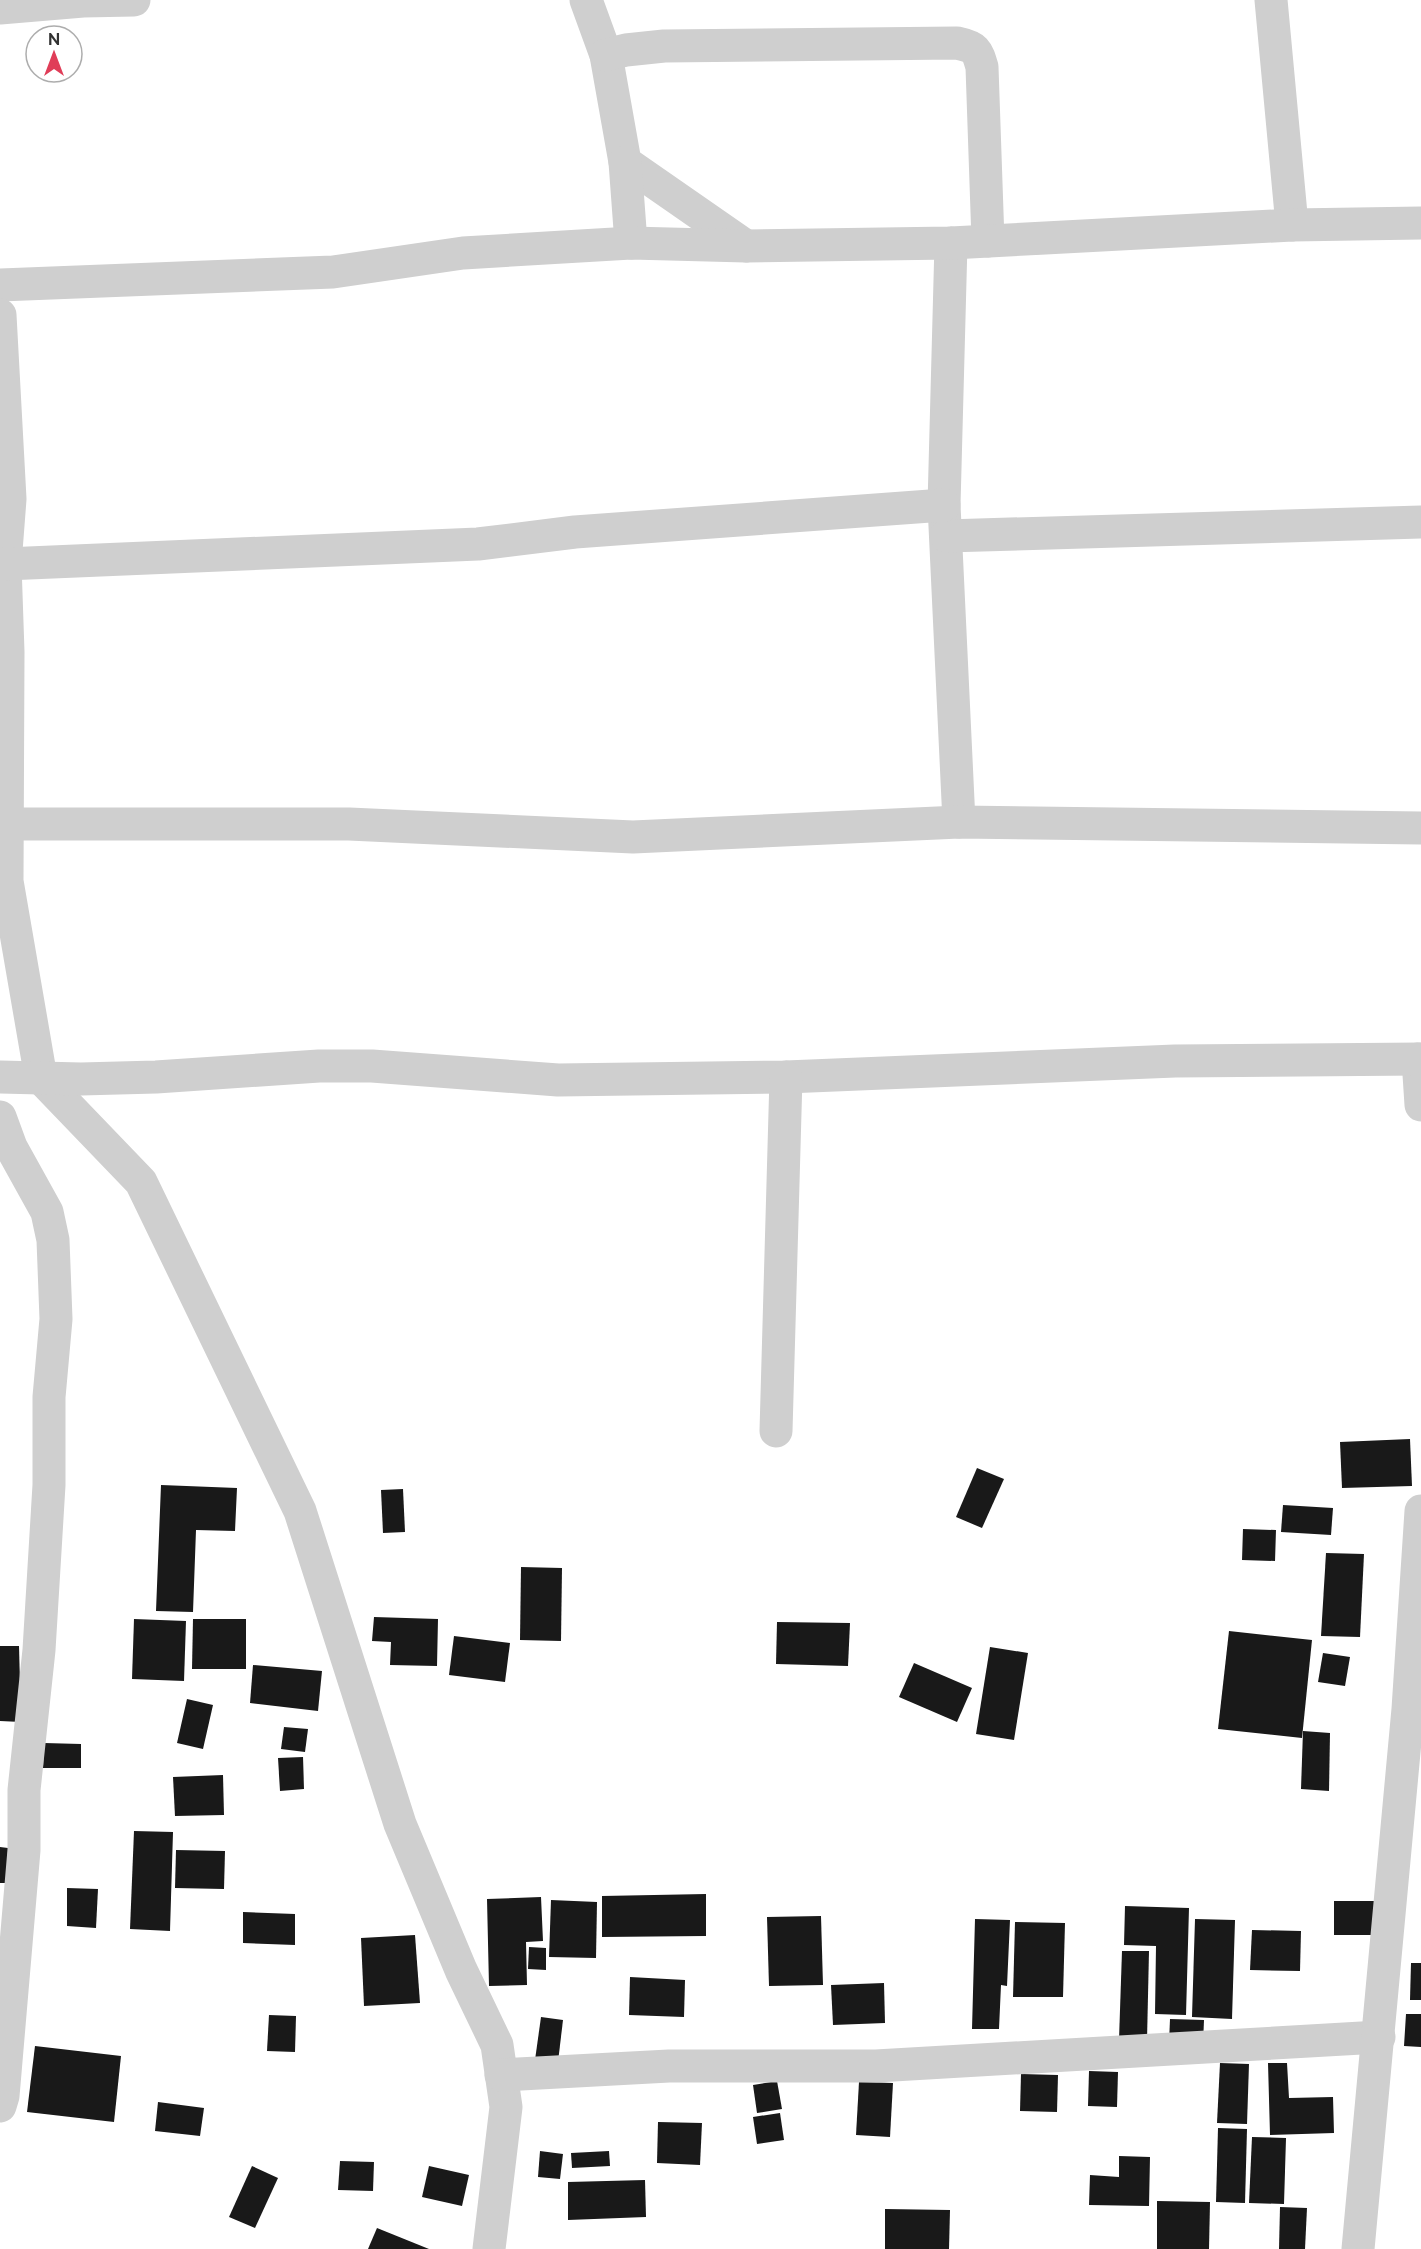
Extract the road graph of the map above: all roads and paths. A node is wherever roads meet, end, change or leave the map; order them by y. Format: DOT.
graph roads {
  1 [pos="134,0"];
  2 [pos="586,0"];
  3 [pos="1271,0"];
  4 [pos="0,8"];
  5 [pos="606,55"];
  6 [pos="625,162"];
  7 [pos="1421,223"];
  8 [pos="1292,225"];
  9 [pos="988,241"];
  10 [pos="631,243"];
  11 [pos="951,243"];
  12 [pos="746,246"];
  13 [pos="0,285"];
  14 [pos="0,315"];
  15 [pos="945,520"];
  16 [pos="1421,522"];
  17 [pos="5,564"];
  18 [pos="959,822"];
  19 [pos="3,824"];
  20 [pos="1421,828"];
  21 [pos="1420,1059"];
  22 [pos="0,1077"];
  23 [pos="786,1077"];
  24 [pos="41,1078"];
  25 [pos="1421,1105"];
  26 [pos="0,1117"];
  27 [pos="776,1431"];
  28 [pos="1421,1511"];
  29 [pos="12,1790"];
  30 [pos="1379,2037"];
  31 [pos="501,2075"];
  32 [pos="0,2106"];
  33 [pos="489,2249"];
  34 [pos="1358,2249"];
  1 -- 4 [label="street"];
  2 -- 5 [label="street"];
  3 -- 8 [label="street"];
  5 -- 6 [label="street"];
  5 -- 9 [label="street"];
  6 -- 10 [label="street"];
  6 -- 12 [label="street"];
  7 -- 8 [label="street"];
  8 -- 9 [label="street"];
  9 -- 11 [label="street"];
  10 -- 12 [label="street"];
  10 -- 13 [label="street"];
  11 -- 12 [label="street"];
  11 -- 15 [label="street"];
  14 -- 17 [label="street"];
  15 -- 16 [label="street"];
  15 -- 17 [label="street"];
  15 -- 18 [label="street"];
  17 -- 19 [label="street"];
  18 -- 19 [label="street"];
  18 -- 20 [label="street"];
  19 -- 24 [label="street"];
  21 -- 23 [label="street"];
  21 -- 25 [label="street"];
  22 -- 24 [label="street"];
  23 -- 24 [label="street"];
  23 -- 27 [label="street"];
  24 -- 31 [label="street"];
  26 -- 29 [label="street"];
  28 -- 30 [label="street"];
  29 -- 32 [label="street"];
  30 -- 31 [label="street"];
  30 -- 34 [label="street"];
  31 -- 33 [label="street"];
}
